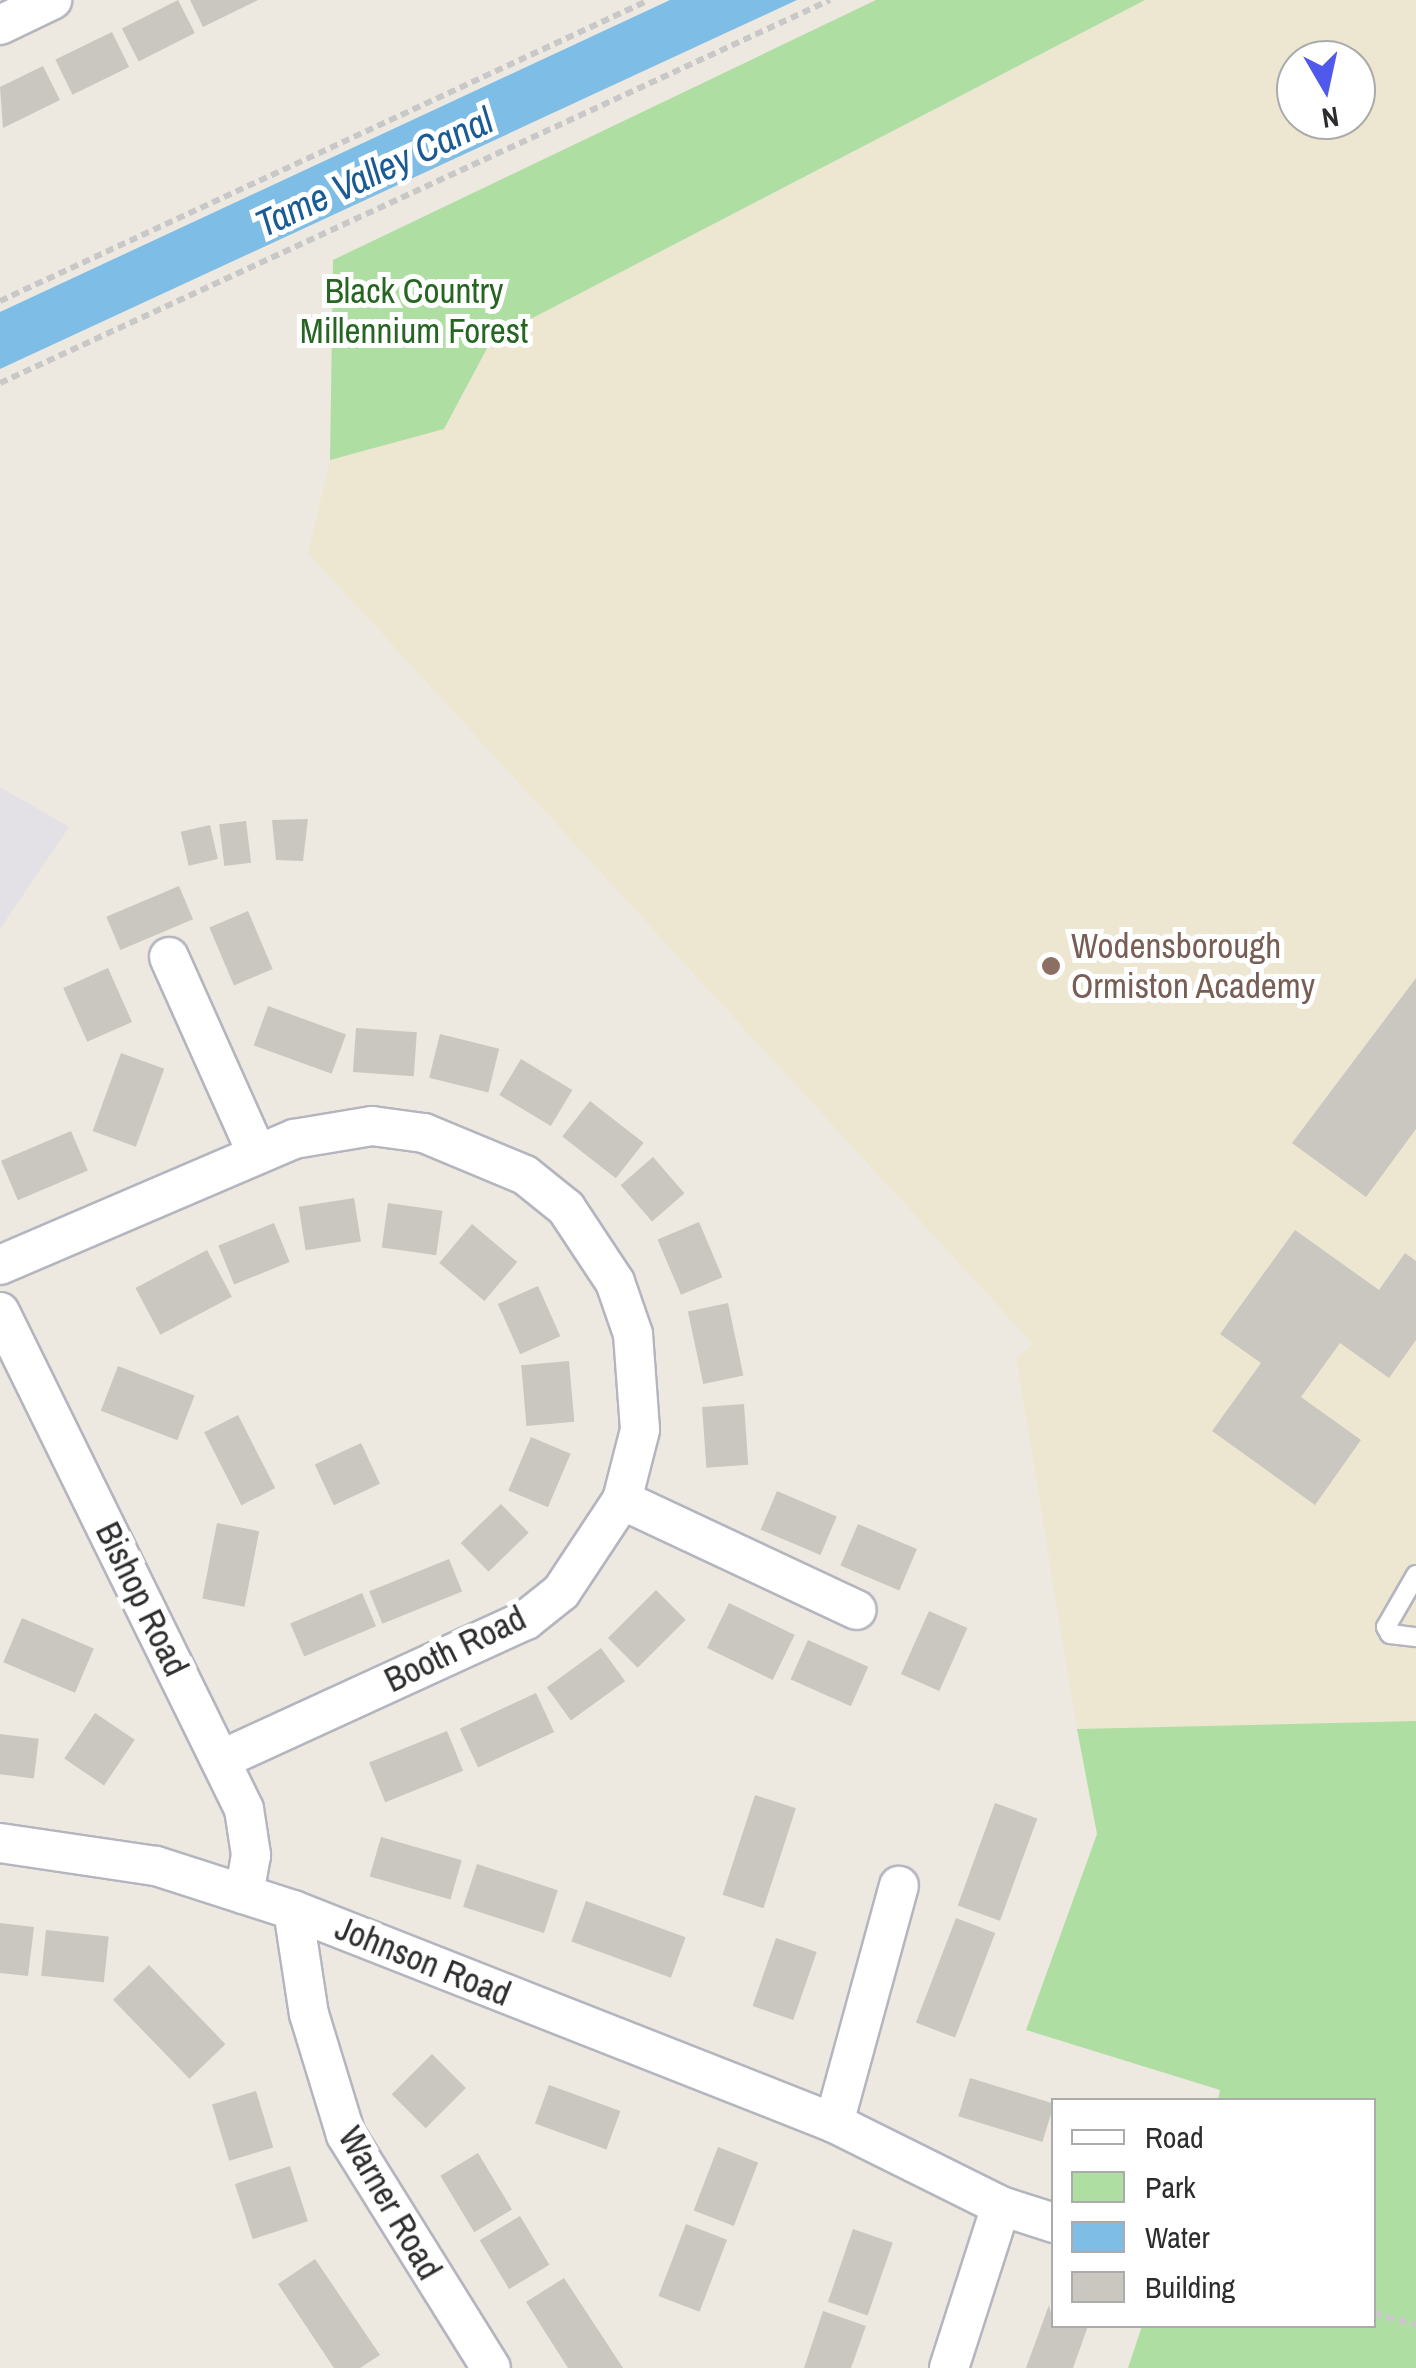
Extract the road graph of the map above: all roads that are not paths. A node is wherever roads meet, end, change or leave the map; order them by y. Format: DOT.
graph roads {
  1 [pos="52,0"];
  2 [pos="0,25"];
  3 [pos="168,957"];
  4 [pos="256,1154"];
  5 [pos="0,1265"];
  6 [pos="0,1312"];
  7 [pos="622,1500"];
  8 [pos="1416,1576"];
  9 [pos="856,1610"];
  10 [pos="1416,1637"];
  11 [pos="222,1759"];
  12 [pos="0,1844"];
  13 [pos="899,1886"];
  14 [pos="244,1894"];
  15 [pos="293,1910"];
  16 [pos="834,2123"];
  17 [pos="1001,2206"];
  18 [pos="1051,2221"];
  19 [pos="492,2368"];
  20 [pos="948,2368"];
  1 -- 2 [label="street"];
  3 -- 4 [label="street"];
  4 -- 5 [label="street, Booth Road"];
  4 -- 7 [label="street, Booth Road"];
  6 -- 11 [label="street, Bishop Road"];
  7 -- 9 [label="street"];
  7 -- 11 [label="street, Booth Road"];
  8 -- 10 [label="lane"];
  11 -- 14 [label="street, Bishop Road"];
  12 -- 14 [label="street, Johnson Road"];
  13 -- 16 [label="street"];
  14 -- 15 [label="street, Johnson Road"];
  15 -- 16 [label="street, Johnson Road"];
  15 -- 19 [label="street, Warner Road"];
  16 -- 17 [label="street, Johnson Road"];
  17 -- 18 [label="street, Johnson Road"];
  17 -- 20 [label="street"];
}
